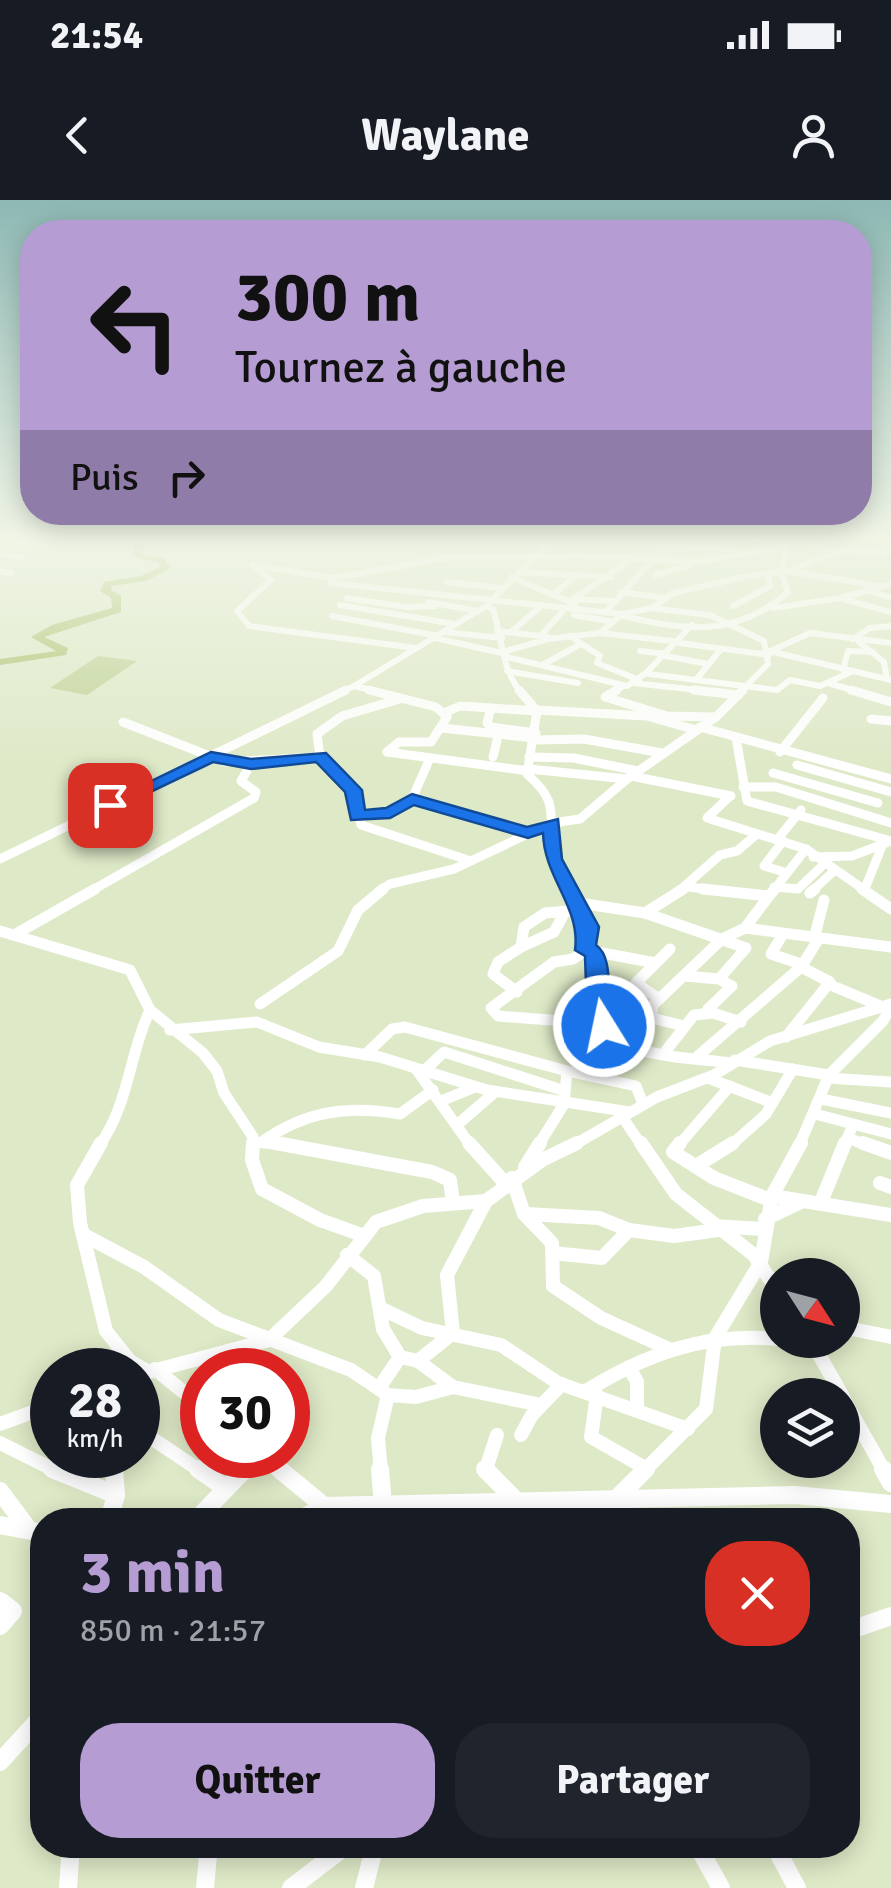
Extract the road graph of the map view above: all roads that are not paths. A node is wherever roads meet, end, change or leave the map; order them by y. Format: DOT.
graph roads {
  1 [pos="240,615"];
  2 [pos="401,615"];
  3 [pos="431,615"];
  4 [pos="470,615"];
  5 [pos="495,615"];
  6 [pos="529,615"];
  7 [pos="559,615"];
  8 [pos="600,615"];
  9 [pos="602,615"];
  10 [pos="621,615"];
  11 [pos="714,615"];
  12 [pos="757,615"];
  13 [pos="332,616"];
  14 [pos="608,617"];
  15 [pos="425,620"];
  16 [pos="382,624"];
  17 [pos="692,625"];
  18 [pos="738,625"];
  19 [pos="891,626"];
  20 [pos="260,628"];
  21 [pos="399,628"];
  22 [pos="864,630"];
  23 [pos="444,631"];
  24 [pos="600,632"];
  25 [pos="502,633"];
  26 [pos="541,636"];
  27 [pos="570,636"];
  28 [pos="651,636"];
  29 [pos="554,638"];
  30 [pos="855,639"];
  31 [pos="356,640"];
  32 [pos="891,640"];
  33 [pos="270,642"];
  34 [pos="672,642"];
  35 [pos="381,644"];
  36 [pos="581,644"];
  37 [pos="416,648"];
  38 [pos="721,648"];
  39 [pos="770,652"];
  40 [pos="873,652"];
  41 [pos="507,654"];
  42 [pos="666,655"];
  43 [pos="887,662"];
  44 [pos="544,664"];
  45 [pos="708,664"];
  46 [pos="507,670"];
  47 [pos="652,670"];
  48 [pos="847,672"];
  49 [pos="588,676"];
  50 [pos="698,677"];
  51 [pos="890,681"];
  52 [pos="636,682"];
  53 [pos="828,683"];
  54 [pos="354,686"];
  55 [pos="622,687"];
  56 [pos="741,691"];
  57 [pos="400,698"];
  58 [pos="823,698"];
  59 [pos="871,702"];
  60 [pos="891,702"];
  61 [pos="491,708"];
  62 [pos="537,710"];
  63 [pos="444,713"];
  64 [pos="716,716"];
  65 [pos="870,720"];
  66 [pos="891,721"];
  67 [pos="123,722"];
  68 [pos="310,723"];
  69 [pos="441,728"];
  70 [pos="698,728"];
  71 [pos="498,736"];
  72 [pos="535,737"];
  73 [pos="736,738"];
  74 [pos="780,752"];
  75 [pos="662,753"];
  76 [pos="211,757"];
  77 [pos="320,757"];
  78 [pos="493,757"];
  79 [pos="529,757"];
  80 [pos="430,758"];
  81 [pos="251,764"];
  82 [pos="796,765"];
  83 [pos="529,770"];
  84 [pos="832,771"];
  85 [pos="773,774"];
  86 [pos="632,775"];
  87 [pos="819,785"];
  88 [pos="890,786"];
  89 [pos="743,788"];
  90 [pos="729,798"];
  91 [pos="412,799"];
  92 [pos="810,800"];
  93 [pos="878,803"];
  94 [pos="891,809"];
  95 [pos="799,812"];
  96 [pos="357,816"];
  97 [pos="870,817"];
  98 [pos="887,822"];
  99 [pos="551,823"];
  100 [pos="856,830"];
  101 [pos="528,833"];
  102 [pos="757,834"];
  103 [pos="888,842"];
  104 [pos="778,843"];
  105 [pos="806,854"];
  106 [pos="0,859"];
  107 [pos="470,861"];
  108 [pos="828,869"];
  109 [pos="784,872"];
  110 [pos="686,888"];
  111 [pos="771,891"];
  112 [pos="864,892"];
  113 [pos="810,894"];
  114 [pos="824,900"];
  115 [pos="580,906"];
  116 [pos="891,910"];
  117 [pos="565,912"];
  118 [pos="645,914"];
  119 [pos="744,928"];
  120 [pos="891,930"];
  121 [pos="0,931"];
  122 [pos="782,934"];
  123 [pos="14,935"];
  124 [pos="722,939"];
  125 [pos="816,940"];
  126 [pos="521,946"];
  127 [pos="886,947"];
  128 [pos="670,948"];
  129 [pos="589,950"];
  130 [pos="656,964"];
  131 [pos="802,966"];
  132 [pos="685,976"];
  133 [pos="720,979"];
  134 [pos="636,983"];
  135 [pos="828,984"];
  136 [pos="517,992"];
  137 [pos="660,999"];
  138 [pos="260,1004"];
  139 [pos="708,1009"];
  140 [pos="150,1010"];
  141 [pos="888,1012"];
  142 [pos="651,1018"];
  143 [pos="740,1022"];
  144 [pos="604,1025"];
  145 [pos="680,1025"];
  146 [pos="170,1030"];
  147 [pos="786,1037"];
  148 [pos="626,1042"];
  149 [pos="664,1053"];
  150 [pos="365,1056"];
  151 [pos="698,1056"];
  152 [pos="732,1061"];
  153 [pos="473,1063"];
  154 [pos="419,1069"];
  155 [pos="793,1070"];
  156 [pos="566,1071"];
  157 [pos="829,1077"];
  158 [pos="708,1078"];
  159 [pos="455,1081"];
  160 [pos="891,1082"];
  161 [pos="730,1086"];
  162 [pos="475,1087"];
  163 [pos="495,1092"];
  164 [pos="437,1096"];
  165 [pos="564,1097"];
  166 [pos="821,1099"];
  167 [pos="774,1103"];
  168 [pos="632,1112"];
  169 [pos="816,1114"];
  170 [pos="891,1114"];
  171 [pos="457,1126"];
  172 [pos="850,1131"];
  173 [pos="891,1134"];
  174 [pos="258,1142"];
  175 [pos="891,1153"];
  176 [pos="696,1166"];
  177 [pos="513,1178"];
  178 [pos="771,1198"];
  179 [pos="486,1201"];
  180 [pos="805,1201"];
  181 [pos="821,1202"];
  182 [pos="453,1204"];
  183 [pos="524,1214"];
  184 [pos="891,1214"];
  185 [pos="765,1224"];
  186 [pos="715,1228"];
  187 [pos="629,1230"];
  188 [pos="362,1234"];
  189 [pos="84,1235"];
  190 [pos="552,1253"];
  191 [pos="347,1255"];
  192 [pos="761,1258"];
  193 [pos="760,1261"];
  194 [pos="760,1264"];
  195 [pos="382,1309"];
  196 [pos="860,1331"];
  197 [pos="453,1334"];
  198 [pos="891,1337"];
  199 [pos="715,1338"];
  200 [pos="760,1339"];
  201 [pos="270,1340"];
  202 [pos="118,1348"];
  203 [pos="669,1350"];
  204 [pos="400,1358"];
  205 [pos="418,1361"];
  206 [pos="629,1366"];
  207 [pos="160,1369"];
  208 [pos="562,1384"];
  209 [pos="453,1388"];
  210 [pos="384,1392"];
  211 [pos="592,1393"];
  212 [pos="541,1405"];
  213 [pos="638,1409"];
  214 [pos="30,1413"];
  215 [pos="0,1424"];
  216 [pos="688,1428"];
  217 [pos="860,1428"];
  218 [pos="521,1434"];
  219 [pos="497,1435"];
  220 [pos="0,1443"];
  221 [pos="160,1443"];
  222 [pos="647,1468"];
  223 [pos="115,1478"];
  224 [pos="235,1478"];
  225 [pos="289,1478"];
  226 [pos="891,1484"];
  227 [pos="224,1488"];
  228 [pos="0,1492"];
  229 [pos="116,1495"];
  230 [pos="619,1496"];
  231 [pos="599,1501"];
  232 [pos="521,1502"];
  233 [pos="891,1504"];
  234 [pos="383,1505"];
  235 [pos="324,1506"];
  236 [pos="112,1508"];
  237 [pos="206,1508"];
  238 [pos="320,1508"];
  239 [pos="526,1508"];
  240 [pos="593,1508"];
  241 [pos="30,1524"];
  242 [pos="0,1525"];
  243 [pos="30,1530"];
  244 [pos="0,1601"];
  245 [pos="891,1616"];
  246 [pos="0,1626"];
  247 [pos="860,1627"];
  248 [pos="30,1728"];
  249 [pos="2,1757"];
  250 [pos="70,1858"];
  251 [pos="207,1858"];
  252 [pos="330,1858"];
  253 [pos="372,1858"];
  254 [pos="704,1858"];
  255 [pos="781,1858"];
  256 [pos="68,1888"];
  257 [pos="206,1888"];
  258 [pos="291,1888"];
  259 [pos="364,1888"];
  260 [pos="721,1888"];
  261 [pos="797,1888"];
  1 -- 20 [label="street"];
  2 -- 15 [label="street"];
  3 -- 15 [label="street"];
  4 -- 23 [label="street"];
  5 -- 25 [label="street"];
  6 -- 25 [label="street"];
  7 -- 26 [label="street"];
  8 -- 14 [label="street"];
  9 -- 14 [label="street"];
  10 -- 14 [label="street"];
  10 -- 17 [label="street"];
  11 -- 18 [label="street"];
  12 -- 18 [label="street"];
  13 -- 16 [label="street"];
  14 -- 24 [label="street"];
  15 -- 23 [label="street"];
  16 -- 21 [label="street"];
  16 -- 31 [label="street"];
  17 -- 18 [label="street"];
  17 -- 34 [label="street"];
  18 -- 39 [label="street"];
  19 -- 22 [label="street"];
  20 -- 31 [label="street"];
  20 -- 33 [label="street"];
  21 -- 23 [label="street"];
  21 -- 35 [label="street"];
  22 -- 30 [label="street"];
  22 -- 32 [label="street"];
  23 -- 25 [label="street"];
  23 -- 37 [label="street"];
  23 -- 41 [label="street"];
  24 -- 27 [label="street"];
  24 -- 28 [label="street"];
  25 -- 26 [label="street"];
  25 -- 41 [label="street"];
  26 -- 29 [label="street"];
  27 -- 29 [label="street"];
  27 -- 36 [label="street"];
  28 -- 34 [label="street"];
  28 -- 42 [label="street"];
  29 -- 41 [label="street"];
  30 -- 32 [label="street"];
  30 -- 39 [label="street"];
  30 -- 40 [label="street"];
  31 -- 35 [label="street"];
  34 -- 38 [label="street"];
  34 -- 42 [label="street"];
  35 -- 37 [label="street"];
  36 -- 44 [label="street"];
  36 -- 52 [label="street"];
  37 -- 54 [label="street"];
  38 -- 39 [label="street"];
  38 -- 45 [label="street"];
  39 -- 48 [label="street"];
  39 -- 56 [label="street"];
  40 -- 43 [label="street"];
  40 -- 48 [label="street"];
  41 -- 44 [label="street"];
  41 -- 46 [label="street"];
  42 -- 45 [label="street"];
  42 -- 47 [label="street"];
  43 -- 51 [label="street"];
  44 -- 49 [label="street"];
  45 -- 50 [label="street"];
  46 -- 49 [label="street"];
  46 -- 62 [label="street"];
  47 -- 50 [label="street"];
  47 -- 52 [label="street"];
  48 -- 51 [label="street"];
  48 -- 53 [label="street"];
  49 -- 55 [label="street"];
  50 -- 56 [label="street"];
  51 -- 59 [label="street"];
  52 -- 55 [label="street"];
  52 -- 56 [label="street"];
  53 -- 56 [label="street"];
  53 -- 59 [label="street"];
  54 -- 57 [label="street"];
  54 -- 68 [label="street"];
  55 -- 64 [label="street"];
  56 -- 64 [label="street"];
  57 -- 63 [label="street"];
  57 -- 68 [label="street"];
  58 -- 74 [label="street"];
  59 -- 60 [label="street"];
  61 -- 62 [label="street"];
  61 -- 63 [label="street"];
  61 -- 72 [label="street"];
  62 -- 70 [label="street"];
  62 -- 72 [label="street"];
  63 -- 69 [label="street"];
  64 -- 70 [label="street"];
  65 -- 66 [label="street"];
  67 -- 76 [label="street"];
  68 -- 76 [label="street"];
  68 -- 77 [label="street"];
  69 -- 71 [label="street"];
  69 -- 80 [label="street"];
  70 -- 73 [label="street"];
  70 -- 75 [label="street"];
  71 -- 72 [label="street"];
  71 -- 78 [label="street"];
  72 -- 75 [label="street"];
  72 -- 79 [label="street"];
  73 -- 74 [label="street"];
  73 -- 89 [label="street"];
  74 -- 84 [label="street"];
  75 -- 86 [label="street"];
  76 -- 81 [label="street"];
  76 -- 106 [label="street"];
  77 -- 81 [label="street"];
  77 -- 96 [label="street"];
  79 -- 83 [label="street"];
  79 -- 86 [label="street"];
  80 -- 83 [label="street"];
  80 -- 91 [label="street"];
  81 -- 123 [label="street"];
  82 -- 84 [label="street"];
  83 -- 86 [label="street"];
  83 -- 99 [label="street"];
  84 -- 87 [label="street"];
  84 -- 88 [label="street"];
  85 -- 87 [label="street"];
  86 -- 90 [label="street"];
  86 -- 99 [label="street"];
  87 -- 92 [label="street"];
  87 -- 93 [label="street"];
  88 -- 93 [label="street"];
  89 -- 90 [label="street"];
  89 -- 92 [label="street"];
  89 -- 95 [label="street"];
  90 -- 102 [label="street"];
  91 -- 96 [label="street"];
  91 -- 101 [label="street"];
  92 -- 95 [label="street"];
  92 -- 97 [label="street"];
  93 -- 94 [label="street"];
  94 -- 98 [label="street"];
  95 -- 100 [label="street"];
  95 -- 104 [label="street"];
  96 -- 107 [label="street"];
  97 -- 98 [label="street"];
  97 -- 100 [label="street"];
  99 -- 101 [label="street"];
  99 -- 115 [label="street"];
  100 -- 103 [label="street"];
  101 -- 107 [label="street"];
  102 -- 104 [label="street"];
  102 -- 110 [label="street"];
  103 -- 105 [label="street"];
  103 -- 112 [label="street"];
  104 -- 105 [label="street"];
  104 -- 109 [label="street"];
  105 -- 108 [label="street"];
  105 -- 109 [label="street"];
  107 -- 138 [label="street"];
  108 -- 111 [label="street"];
  108 -- 112 [label="street"];
  108 -- 113 [label="street"];
  109 -- 111 [label="street"];
  110 -- 111 [label="street"];
  110 -- 118 [label="street"];
  111 -- 119 [label="street"];
  112 -- 116 [label="street"];
  114 -- 125 [label="street"];
  115 -- 117 [label="street"];
  115 -- 118 [label="street"];
  115 -- 129 [label="street"];
  117 -- 126 [label="street"];
  117 -- 126 [label="street"];
  118 -- 124 [label="street"];
  119 -- 122 [label="street"];
  119 -- 124 [label="street"];
  120 -- 127 [label="street"];
  121 -- 123 [label="street"];
  122 -- 125 [label="street"];
  122 -- 131 [label="street"];
  123 -- 140 [label="street"];
  124 -- 132 [label="street"];
  124 -- 133 [label="street"];
  125 -- 127 [label="street"];
  125 -- 131 [label="street"];
  126 -- 136 [label="street"];
  128 -- 130 [label="street"];
  129 -- 130 [label="street"];
  129 -- 136 [label="street"];
  129 -- 144 [label="street"];
  130 -- 134 [label="street"];
  131 -- 135 [label="street"];
  131 -- 143 [label="street"];
  132 -- 133 [label="street"];
  132 -- 137 [label="street"];
  133 -- 139 [label="street"];
  134 -- 137 [label="street"];
  134 -- 144 [label="street"];
  135 -- 141 [label="street"];
  135 -- 147 [label="street"];
  136 -- 144 [label="street"];
  137 -- 142 [label="street"];
  139 -- 143 [label="street"];
  139 -- 145 [label="street"];
  140 -- 146 [label="street"];
  140 -- 189 [label="street"];
  141 -- 147 [label="street"];
  141 -- 157 [label="street"];
  142 -- 145 [label="street"];
  142 -- 148 [label="street"];
  143 -- 151 [label="street"];
  144 -- 148 [label="street"];
  145 -- 149 [label="street"];
  146 -- 150 [label="street"];
  146 -- 174 [label="street"];
  147 -- 152 [label="street"];
  148 -- 149 [label="street"];
  149 -- 151 [label="street"];
  150 -- 154 [label="street"];
  150 -- 156 [label="street"];
  151 -- 152 [label="street"];
  152 -- 155 [label="street"];
  152 -- 158 [label="street"];
  153 -- 154 [label="street"];
  153 -- 159 [label="street"];
  153 -- 165 [label="street"];
  154 -- 159 [label="street"];
  154 -- 164 [label="street"];
  155 -- 157 [label="street"];
  155 -- 167 [label="street"];
  156 -- 165 [label="street"];
  156 -- 168 [label="street"];
  157 -- 160 [label="street"];
  157 -- 166 [label="street"];
  158 -- 161 [label="street"];
  158 -- 168 [label="street"];
  159 -- 162 [label="street"];
  161 -- 167 [label="street"];
  161 -- 176 [label="street"];
  162 -- 163 [label="street"];
  162 -- 164 [label="street"];
  163 -- 165 [label="street"];
  163 -- 171 [label="street"];
  164 -- 171 [label="street"];
  164 -- 174 [label="street"];
  165 -- 168 [label="street"];
  165 -- 177 [label="street"];
  166 -- 169 [label="street"];
  166 -- 170 [label="street"];
  167 -- 176 [label="street"];
  168 -- 177 [label="street"];
  168 -- 186 [label="street"];
  169 -- 172 [label="street"];
  169 -- 178 [label="street"];
  171 -- 177 [label="street"];
  172 -- 173 [label="street"];
  172 -- 175 [label="street"];
  172 -- 181 [label="street"];
  174 -- 182 [label="street"];
  174 -- 188 [label="street"];
  176 -- 178 [label="street"];
  177 -- 179 [label="street"];
  177 -- 183 [label="street"];
  178 -- 180 [label="street"];
  178 -- 185 [label="street"];
  179 -- 182 [label="street"];
  179 -- 197 [label="street"];
  180 -- 181 [label="street"];
  180 -- 185 [label="street"];
  181 -- 184 [label="street"];
  182 -- 188 [label="street"];
  183 -- 187 [label="street"];
  183 -- 190 [label="street"];
  185 -- 186 [label="street"];
  185 -- 192 [label="street"];
  186 -- 187 [label="street"];
  186 -- 193 [label="street"];
  187 -- 190 [label="street"];
  188 -- 191 [label="street"];
  189 -- 201 [label="street"];
  189 -- 202 [label="street"];
  190 -- 203 [label="street"];
  191 -- 195 [label="street"];
  191 -- 201 [label="street"];
  194 -- 199 [label="street"];
  195 -- 197 [label="street"];
  195 -- 204 [label="street"];
  196 -- 198 [label="street"];
  197 -- 205 [label="street"];
  197 -- 208 [label="street"];
  199 -- 200 [label="street"];
  199 -- 203 [label="street"];
  199 -- 216 [label="street"];
  201 -- 207 [label="street"];
  201 -- 210 [label="street"];
  203 -- 206 [label="street"];
  204 -- 205 [label="street"];
  204 -- 210 [label="street"];
  205 -- 209 [label="street"];
  206 -- 211 [label="street"];
  206 -- 213 [label="street"];
  208 -- 211 [label="street"];
  208 -- 212 [label="street"];
  209 -- 210 [label="street"];
  209 -- 212 [label="street"];
  210 -- 234 [label="street"];
  211 -- 213 [label="street"];
  211 -- 222 [label="street"];
  212 -- 218 [label="street"];
  213 -- 216 [label="street"];
  214 -- 215 [label="street"];
  216 -- 222 [label="street"];
  217 -- 226 [label="street"];
  219 -- 232 [label="street"];
  220 -- 229 [label="street"];
  221 -- 227 [label="street"];
  222 -- 230 [label="street"];
  223 -- 229 [label="street"];
  224 -- 227 [label="street"];
  225 -- 235 [label="street"];
  227 -- 237 [label="street"];
  228 -- 241 [label="street"];
  229 -- 236 [label="street"];
  230 -- 231 [label="street"];
  230 -- 233 [label="street"];
  231 -- 232 [label="street"];
  231 -- 240 [label="street"];
  232 -- 234 [label="street"];
  232 -- 239 [label="street"];
  234 -- 235 [label="street"];
  235 -- 238 [label="street"];
  242 -- 243 [label="street"];
  244 -- 246 [label="street"];
  245 -- 247 [label="street"];
  248 -- 249 [label="street"];
  250 -- 256 [label="street"];
  251 -- 257 [label="street"];
  252 -- 258 [label="street"];
  253 -- 259 [label="street"];
  254 -- 260 [label="street"];
  255 -- 261 [label="street"];
}
